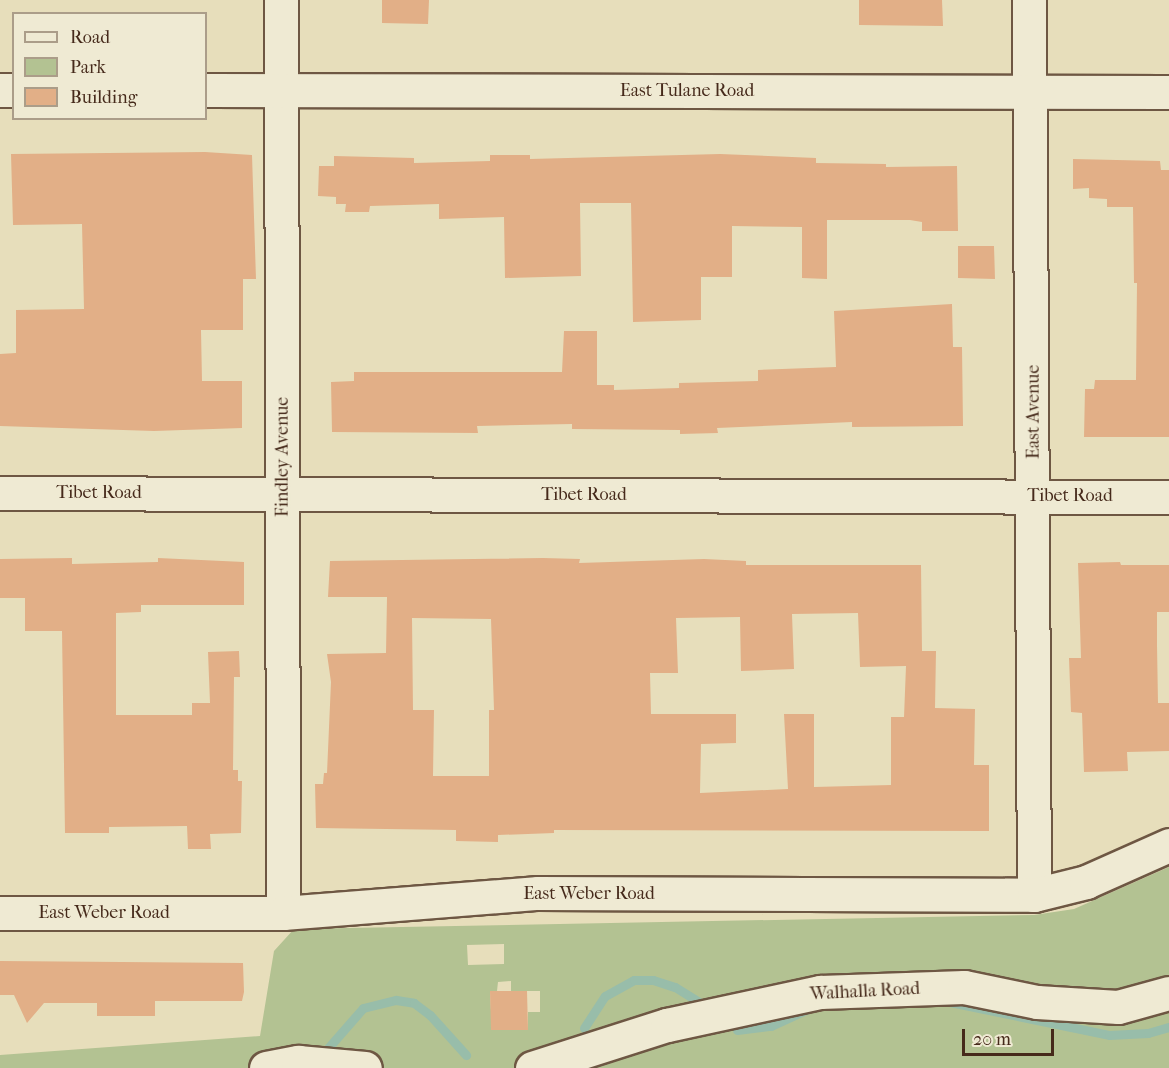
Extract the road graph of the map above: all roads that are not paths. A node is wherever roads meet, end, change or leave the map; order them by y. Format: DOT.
graph roads {
  1 [pos="281,0"];
  2 [pos="1029,0"];
  3 [pos="207,90"];
  4 [pos="281,90"];
  5 [pos="1030,92"];
  6 [pos="1169,92"];
  7 [pos="0,493"];
  8 [pos="282,494"];
  9 [pos="1034,496"];
  10 [pos="1169,497"];
  11 [pos="1169,845"];
  12 [pos="1034,895"];
  13 [pos="0,913"];
  14 [pos="283,913"];
  15 [pos="1169,993"];
  16 [pos="266,1068"];
  17 [pos="365,1068"];
  18 [pos="532,1068"];
  1 -- 4 [label="street, Findley Avenue"];
  2 -- 5 [label="street, East Avenue"];
  3 -- 4 [label="street, East Tulane Road"];
  4 -- 5 [label="street, East Tulane Road"];
  4 -- 8 [label="street, Findley Avenue"];
  5 -- 6 [label="street, East Tulane Road"];
  5 -- 9 [label="street, East Avenue"];
  7 -- 8 [label="street, Tibet Road"];
  8 -- 9 [label="street, Tibet Road"];
  8 -- 14 [label="street, Findley Avenue"];
  9 -- 10 [label="street, Tibet Road"];
  9 -- 12 [label="street, East Avenue"];
  11 -- 12 [label="street, East Weber Road"];
  12 -- 14 [label="street, East Weber Road"];
  13 -- 14 [label="street, East Weber Road"];
  15 -- 18 [label="street, Walhalla Road"];
  16 -- 17 [label="street"];
}
